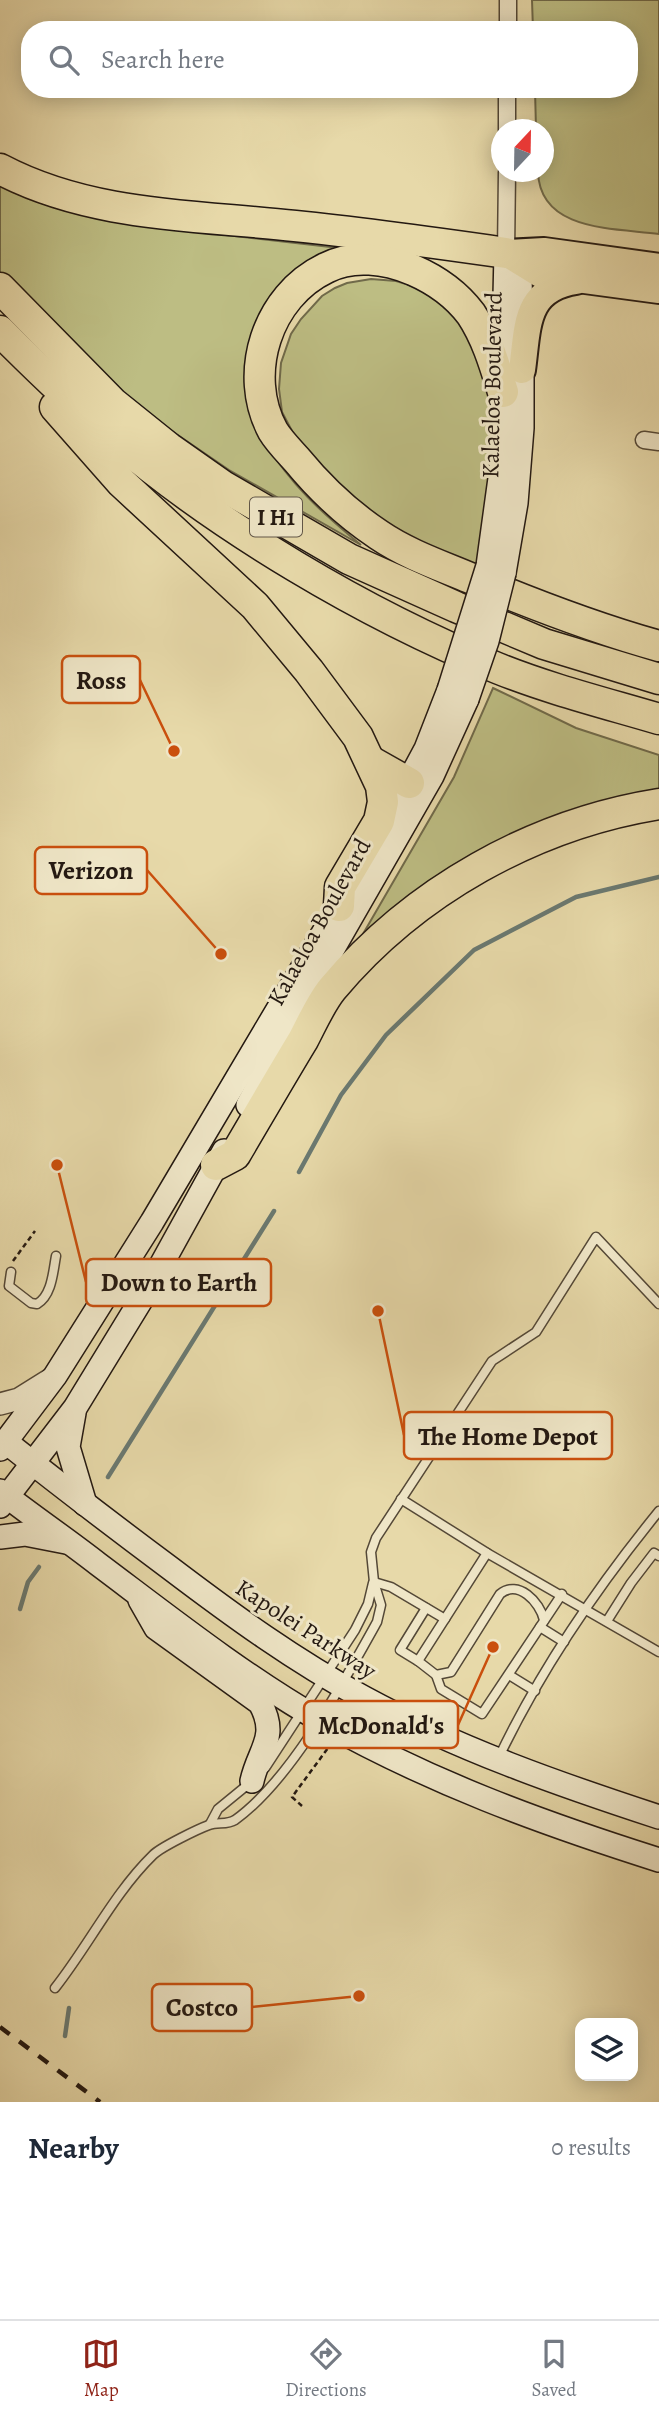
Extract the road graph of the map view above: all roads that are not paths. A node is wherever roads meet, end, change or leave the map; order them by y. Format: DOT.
graph roads {
  1 [pos="508,0"];
  2 [pos="508,21"];
  3 [pos="508,98"];
  4 [pos="507,119"];
  5 [pos="0,169"];
  6 [pos="507,182"];
  7 [pos="506,253"];
  8 [pos="659,267"];
  9 [pos="584,280"];
  10 [pos="0,288"];
  11 [pos="659,290"];
  12 [pos="0,331"];
  13 [pos="0,339"];
  14 [pos="513,381"];
  15 [pos="659,646"];
  16 [pos="499,669"];
  17 [pos="659,679"];
  18 [pos="458,695"];
  19 [pos="659,719"];
  20 [pos="659,740"];
  21 [pos="372,762"];
  22 [pos="409,783"];
  23 [pos="659,804"];
  24 [pos="339,905"];
  25 [pos="216,1165"];
  26 [pos="56,1256"];
  27 [pos="8,1270"];
  28 [pos="659,1304"];
  29 [pos="55,1376"];
  30 [pos="0,1404"];
  31 [pos="75,1408"];
  32 [pos="2,1443"];
  33 [pos="33,1464"];
  34 [pos="2,1498"];
  35 [pos="401,1499"];
  36 [pos="85,1504"];
  37 [pos="659,1511"];
  38 [pos="0,1537"];
  39 [pos="72,1544"];
  40 [pos="487,1553"];
  41 [pos="659,1556"];
  42 [pos="373,1582"];
  43 [pos="135,1592"];
  44 [pos="562,1594"];
  45 [pos="426,1608"];
  46 [pos="586,1608"];
  47 [pos="445,1619"];
  48 [pos="607,1621"];
  49 [pos="542,1624"];
  50 [pos="564,1642"];
  51 [pos="659,1652"];
  52 [pos="418,1661"];
  53 [pos="436,1675"];
  54 [pos="509,1675"];
  55 [pos="333,1681"];
  56 [pos="535,1690"];
  57 [pos="312,1714"];
  58 [pos="498,1760"];
  59 [pos="252,1781"];
  60 [pos="659,1817"];
  61 [pos="210,1824"];
  62 [pos="659,1860"];
  63 [pos="55,1988"];
  1 -- 2 [label="street"];
  3 -- 4 [label="street"];
  5 -- 7 [label="highway"];
  6 -- 7 [label="street"];
  7 -- 8 [label="main road"];
  7 -- 9 [label="main road"];
  7 -- 14 [label="main road, Kalaeloa Boulevard"];
  9 -- 11 [label="main road"];
  9 -- 14 [label="main road"];
  10 -- 17 [label="highway, I H1"];
  12 -- 16 [label="highway, I H1"];
  13 -- 21 [label="highway"];
  14 -- 15 [label="highway"];
  14 -- 18 [label="main road, Kalaeloa Boulevard, bridge"];
  16 -- 19 [label="highway, I H1"];
  16 -- 20 [label="highway"];
  18 -- 22 [label="main road, Kalaeloa Boulevard"];
  18 -- 25 [label="main road, Kalaeloa Boulevard"];
  21 -- 22 [label="highway"];
  21 -- 24 [label="highway"];
  22 -- 24 [label="main road, Kalaeloa Boulevard"];
  23 -- 25 [label="highway"];
  24 -- 29 [label="main road, Kalaeloa Boulevard"];
  25 -- 31 [label="main road, Kalaeloa Boulevard"];
  26 -- 27 [label="lane"];
  28 -- 35 [label="lane"];
  29 -- 30 [label="street"];
  29 -- 32 [label="main road, Kalaeloa Boulevard"];
  31 -- 33 [label="main road, Kalaeloa Boulevard"];
  31 -- 36 [label="main road"];
  32 -- 33 [label="main road, Kapolei Parkway"];
  33 -- 34 [label="main road, Kalaeloa Boulevard"];
  33 -- 36 [label="main road, Kapolei Parkway"];
  34 -- 39 [label="main road"];
  35 -- 40 [label="lane"];
  35 -- 42 [label="lane"];
  36 -- 55 [label="main road, Kapolei Parkway"];
  37 -- 46 [label="lane"];
  38 -- 39 [label="main road"];
  39 -- 43 [label="main road"];
  40 -- 44 [label="lane"];
  40 -- 47 [label="lane"];
  41 -- 48 [label="lane"];
  42 -- 45 [label="lane"];
  42 -- 55 [label="lane"];
  42 -- 55 [label="lane"];
  43 -- 57 [label="main road"];
  43 -- 59 [label="main road"];
  44 -- 46 [label="lane"];
  44 -- 49 [label="lane"];
  45 -- 47 [label="lane"];
  45 -- 52 [label="lane"];
  46 -- 48 [label="lane"];
  46 -- 50 [label="lane"];
  47 -- 52 [label="lane"];
  48 -- 51 [label="lane"];
  49 -- 50 [label="lane"];
  49 -- 53 [label="lane"];
  49 -- 54 [label="lane"];
  50 -- 56 [label="lane"];
  52 -- 53 [label="lane"];
  53 -- 54 [label="lane"];
  54 -- 56 [label="lane"];
  55 -- 57 [label="lane"];
  55 -- 57 [label="lane"];
  55 -- 58 [label="main road, Kapolei Parkway"];
  56 -- 58 [label="lane"];
  57 -- 59 [label="lane"];
  57 -- 61 [label="lane"];
  57 -- 62 [label="main road"];
  58 -- 60 [label="main road, Kapolei Parkway"];
  59 -- 61 [label="lane"];
  61 -- 63 [label="lane"];
}
